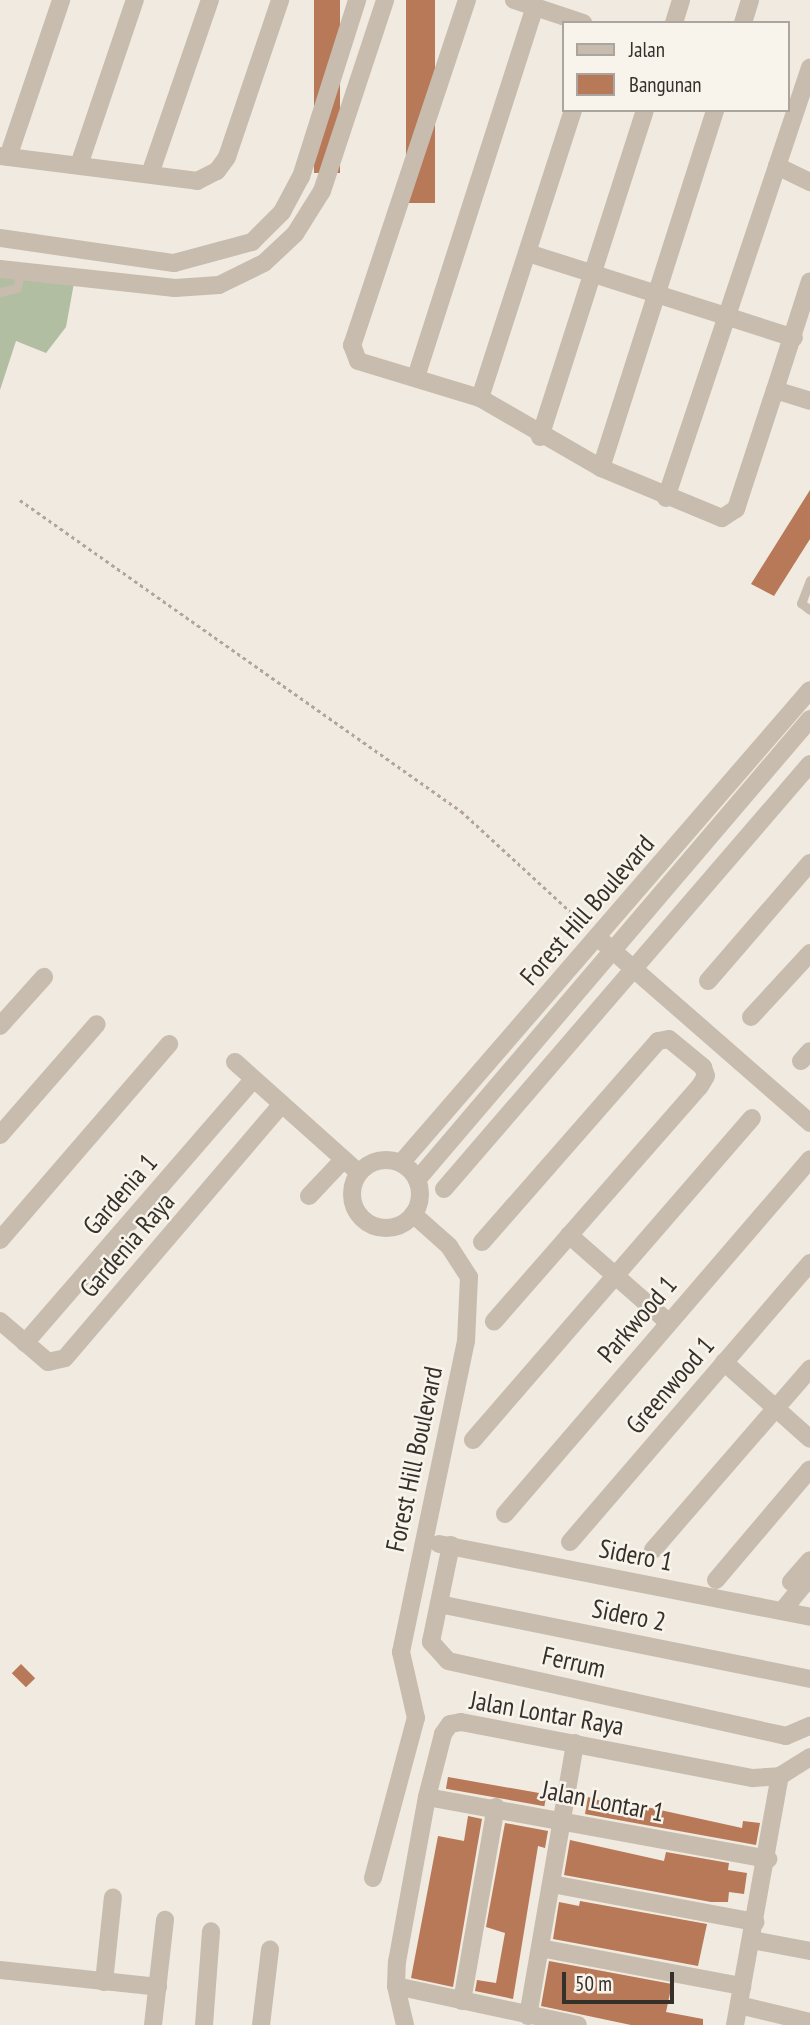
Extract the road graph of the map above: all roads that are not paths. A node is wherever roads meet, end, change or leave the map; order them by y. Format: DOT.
graph roads {
  1 [pos="61,0"];
  2 [pos="135,0"];
  3 [pos="209,0"];
  4 [pos="280,0"];
  5 [pos="357,0"];
  6 [pos="385,0"];
  7 [pos="467,0"];
  8 [pos="514,0"];
  9 [pos="681,0"];
  10 [pos="750,0"];
  11 [pos="535,7"];
  12 [pos="577,21"];
  13 [pos="675,21"];
  14 [pos="744,21"];
  15 [pos="810,67"];
  16 [pos="572,112"];
  17 [pos="644,112"];
  18 [pos="714,112"];
  19 [pos="4,156"];
  20 [pos="79,165"];
  21 [pos="777,166"];
  22 [pos="150,174"];
  23 [pos="810,182"];
  24 [pos="0,238"];
  25 [pos="528,253"];
  26 [pos="0,269"];
  27 [pos="20,272"];
  28 [pos="592,275"];
  29 [pos="810,281"];
  30 [pos="0,292"];
  31 [pos="657,297"];
  32 [pos="727,314"];
  33 [pos="794,338"];
  34 [pos="416,377"];
  35 [pos="775,390"];
  36 [pos="480,398"];
  37 [pos="810,401"];
  38 [pos="540,437"];
  39 [pos="601,468"];
  40 [pos="666,498"];
  41 [pos="810,580"];
  42 [pos="810,610"];
  43 [pos="810,690"];
  44 [pos="810,719"];
  45 [pos="810,764"];
  46 [pos="810,863"];
  47 [pos="606,944"];
  48 [pos="810,953"];
  49 [pos="632,971"];
  50 [pos="44,977"];
  51 [pos="708,981"];
  52 [pos="751,1017"];
  53 [pos="97,1024"];
  54 [pos="0,1027"];
  55 [pos="169,1044"];
  56 [pos="235,1062"];
  57 [pos="254,1079"];
  58 [pos="282,1104"];
  59 [pos="752,1118"];
  60 [pos="810,1123"];
  61 [pos="0,1135"];
  62 [pos="810,1159"];
  63 [pos="343,1160"];
  64 [pos="401,1163"];
  65 [pos="359,1173"];
  66 [pos="417,1180"];
  67 [pos="444,1189"];
  68 [pos="309,1196"];
  69 [pos="413,1214"];
  70 [pos="569,1235"];
  71 [pos="0,1240"];
  72 [pos="482,1242"];
  73 [pos="810,1263"];
  74 [pos="616,1275"];
  75 [pos="0,1321"];
  76 [pos="494,1321"];
  77 [pos="668,1322"];
  78 [pos="25,1343"];
  79 [pos="724,1362"];
  80 [pos="810,1369"];
  81 [pos="777,1408"];
  82 [pos="810,1439"];
  83 [pos="473,1440"];
  84 [pos="810,1469"];
  85 [pos="505,1514"];
  86 [pos="424,1542"];
  87 [pos="570,1542"];
  88 [pos="451,1545"];
  89 [pos="653,1550"];
  90 [pos="810,1560"];
  91 [pos="810,1577"];
  92 [pos="716,1580"];
  93 [pos="784,1590"];
  94 [pos="439,1604"];
  95 [pos="782,1611"];
  96 [pos="810,1617"];
  97 [pos="810,1679"];
  98 [pos="810,1726"];
  99 [pos="575,1743"];
  100 [pos="810,1757"];
  101 [pos="780,1776"];
  102 [pos="427,1797"];
  103 [pos="496,1807"];
  104 [pos="564,1820"];
  105 [pos="768,1859"];
  106 [pos="373,1878"];
  107 [pos="552,1884"];
  108 [pos="113,1897"];
  109 [pos="165,1920"];
  110 [pos="755,1922"];
  111 [pos="211,1931"];
  112 [pos="752,1940"];
  113 [pos="540,1948"];
  114 [pos="270,1950"];
  115 [pos="810,1951"];
  116 [pos="0,1970"];
  117 [pos="104,1982"];
  118 [pos="396,1986"];
  119 [pos="743,1986"];
  120 [pos="158,1987"];
  121 [pos="463,2001"];
  122 [pos="739,2006"];
  123 [pos="528,2016"];
  124 [pos="810,2022"];
  125 [pos="153,2025"];
  126 [pos="204,2025"];
  127 [pos="261,2025"];
  128 [pos="405,2025"];
  129 [pos="578,2025"];
  130 [pos="735,2025"];
  1 -- 19 [label="street"];
  2 -- 20 [label="street"];
  3 -- 22 [label="street"];
  4 -- 22 [label="street"];
  5 -- 24 [label="street"];
  6 -- 27 [label="street"];
  7 -- 34 [label="street"];
  8 -- 11 [label="street"];
  9 -- 13 [label="street"];
  10 -- 14 [label="street"];
  11 -- 12 [label="street"];
  11 -- 34 [label="street"];
  15 -- 21 [label="street"];
  16 -- 25 [label="street"];
  17 -- 28 [label="street"];
  18 -- 31 [label="street"];
  19 -- 20 [label="street"];
  20 -- 22 [label="street"];
  21 -- 23 [label="street"];
  21 -- 32 [label="street"];
  25 -- 28 [label="street"];
  25 -- 36 [label="street"];
  26 -- 27 [label="street"];
  27 -- 30 [label="lane"];
  28 -- 31 [label="street"];
  28 -- 38 [label="street"];
  29 -- 33 [label="street"];
  31 -- 32 [label="street"];
  31 -- 39 [label="street"];
  32 -- 33 [label="street"];
  32 -- 40 [label="street"];
  33 -- 35 [label="street"];
  34 -- 36 [label="street"];
  35 -- 37 [label="street"];
  35 -- 40 [label="street"];
  36 -- 38 [label="street"];
  38 -- 39 [label="street"];
  39 -- 40 [label="street"];
  41 -- 42 [label="lane"];
  43 -- 47 [label="street, Forest Hill Boulevard"];
  44 -- 47 [label="street, Forest Hill Boulevard"];
  45 -- 49 [label="street"];
  46 -- 51 [label="street"];
  47 -- 49 [label="street"];
  47 -- 64 [label="street, Forest Hill Boulevard"];
  47 -- 66 [label="street, Forest Hill Boulevard"];
  48 -- 52 [label="street"];
  49 -- 60 [label="street"];
  49 -- 67 [label="street"];
  50 -- 54 [label="street"];
  53 -- 61 [label="street"];
  55 -- 71 [label="street"];
  56 -- 57 [label="street"];
  57 -- 58 [label="street"];
  57 -- 78 [label="street, Gardenia 1"];
  58 -- 63 [label="street"];
  58 -- 78 [label="street, Gardenia Raya"];
  59 -- 74 [label="street"];
  62 -- 77 [label="street, Parkwood 1"];
  63 -- 65 [label="street"];
  63 -- 68 [label="street"];
  64 -- 65 [label="street"];
  64 -- 66 [label="street"];
  65 -- 69 [label="street"];
  66 -- 69 [label="street"];
  69 -- 86 [label="street, Forest Hill Boulevard"];
  70 -- 72 [label="street"];
  70 -- 74 [label="street"];
  70 -- 76 [label="street"];
  73 -- 79 [label="street, Greenwood 1"];
  74 -- 77 [label="street"];
  74 -- 83 [label="street"];
  75 -- 78 [label="street, Gardenia Raya"];
  77 -- 85 [label="street, Parkwood 1"];
  79 -- 81 [label="street"];
  79 -- 87 [label="street, Greenwood 1"];
  80 -- 81 [label="street"];
  81 -- 82 [label="street"];
  81 -- 89 [label="street"];
  84 -- 92 [label="street"];
  86 -- 88 [label="street, Sidero 1"];
  86 -- 106 [label="street, Forest Hill Boulevard"];
  88 -- 94 [label="street, Ferrum"];
  88 -- 95 [label="street, Sidero 1"];
  90 -- 93 [label="street"];
  91 -- 95 [label="street"];
  94 -- 97 [label="street, Sidero 2"];
  94 -- 98 [label="street, Ferrum"];
  95 -- 96 [label="street, Sidero 1"];
  99 -- 101 [label="street, Jalan Lontar Raya"];
  99 -- 102 [label="street, Jalan Lontar Raya"];
  99 -- 104 [label="street"];
  100 -- 101 [label="street"];
  101 -- 105 [label="street"];
  102 -- 103 [label="street, Jalan Lontar 1"];
  102 -- 118 [label="street, Jalan Lontar Raya"];
  103 -- 104 [label="street, Jalan Lontar 1"];
  103 -- 121 [label="street"];
  104 -- 105 [label="street, Jalan Lontar 1"];
  104 -- 107 [label="street"];
  105 -- 110 [label="street"];
  107 -- 110 [label="street"];
  107 -- 113 [label="street"];
  108 -- 117 [label="street"];
  109 -- 120 [label="street"];
  110 -- 112 [label="street"];
  111 -- 126 [label="street"];
  112 -- 115 [label="street"];
  112 -- 119 [label="street"];
  113 -- 119 [label="street"];
  113 -- 123 [label="street"];
  114 -- 127 [label="street"];
  116 -- 117 [label="street"];
  117 -- 120 [label="street"];
  118 -- 121 [label="street"];
  118 -- 128 [label="street, Jalan Lontar Raya"];
  119 -- 122 [label="street"];
  120 -- 125 [label="street"];
  121 -- 123 [label="street"];
  122 -- 124 [label="street"];
  122 -- 130 [label="street"];
  123 -- 129 [label="street"];
}
